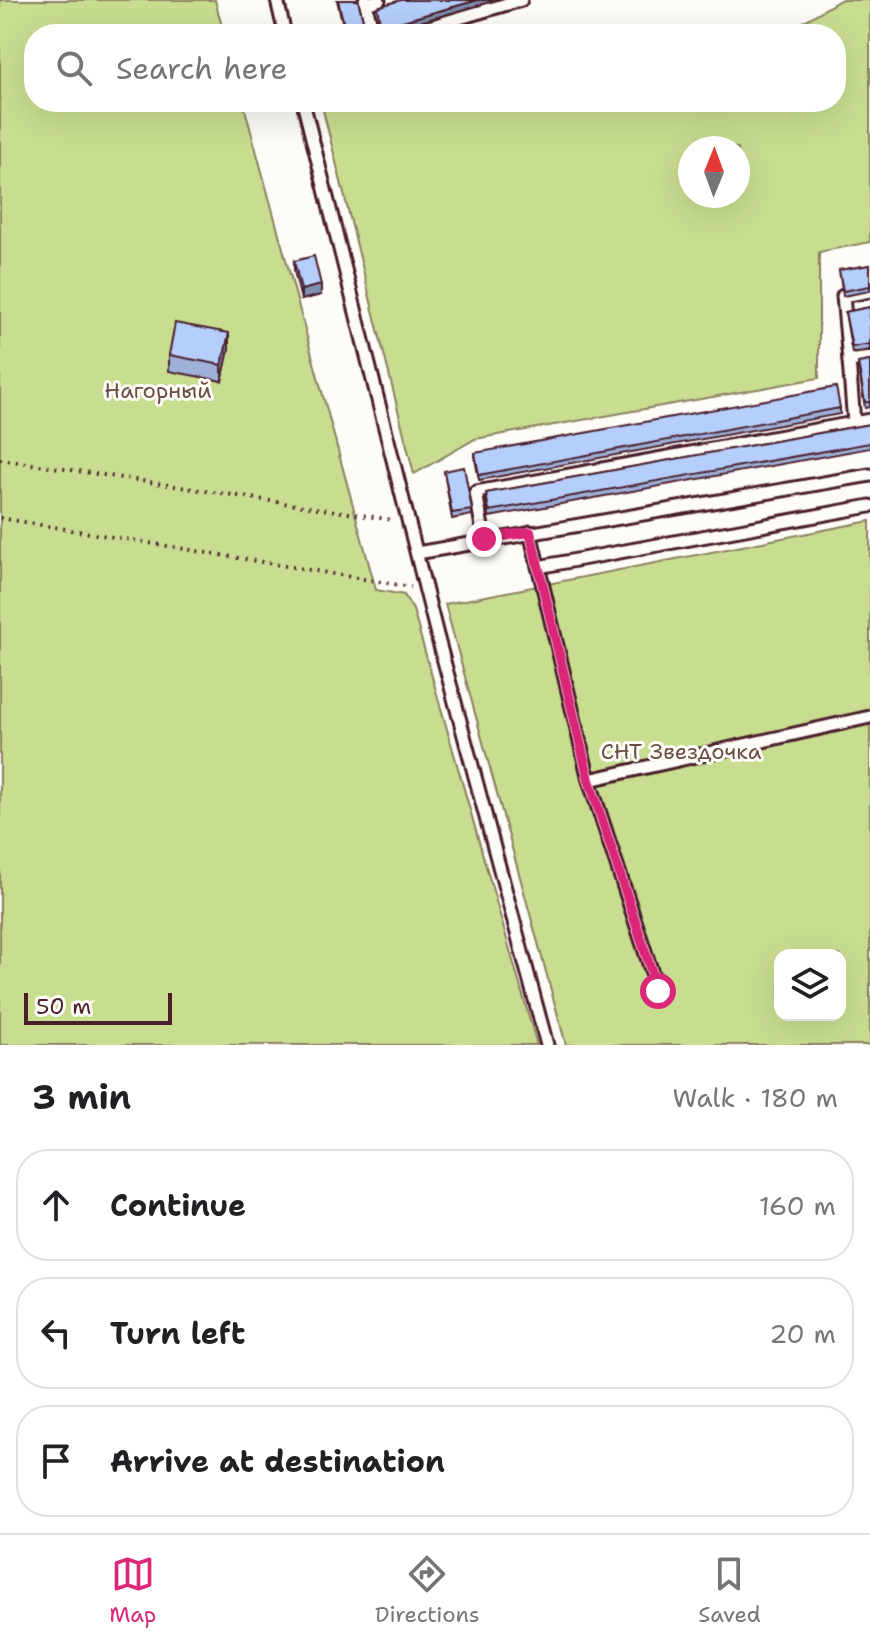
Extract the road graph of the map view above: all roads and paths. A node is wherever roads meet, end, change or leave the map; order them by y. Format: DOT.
graph roads {
  1 [pos="277,0"];
  2 [pos="379,0"];
  3 [pos="521,0"];
  4 [pos="366,2"];
  5 [pos="283,24"];
  6 [pos="371,24"];
  7 [pos="439,24"];
  8 [pos="306,112"];
  9 [pos="870,291"];
  10 [pos="870,358"];
  11 [pos="849,361"];
  12 [pos="870,420"];
  13 [pos="854,423"];
  14 [pos="0,459"];
  15 [pos="870,475"];
  16 [pos="870,506"];
  17 [pos="0,518"];
  18 [pos="409,522"];
  19 [pos="530,532"];
  20 [pos="484,539"];
  21 [pos="417,553"];
  22 [pos="538,567"];
  23 [pos="417,583"];
  24 [pos="870,717"];
  25 [pos="589,780"];
  26 [pos="658,991"];
  27 [pos="547,1045"];
  1 -- 5 [label="lane"];
  2 -- 4 [label="lane"];
  3 -- 7 [label="lane"];
  4 -- 6 [label="lane"];
  8 -- 18 [label="lane"];
  9 -- 11 [label="lane"];
  10 -- 11 [label="lane"];
  11 -- 13 [label="lane"];
  12 -- 13 [label="lane"];
  13 -- 20 [label="lane"];
  14 -- 18 [label="path"];
  15 -- 19 [label="lane"];
  16 -- 22 [label="lane"];
  17 -- 23 [label="path"];
  18 -- 21 [label="lane"];
  19 -- 20 [label="lane"];
  19 -- 22 [label="lane"];
  20 -- 21 [label="lane"];
  21 -- 27 [label="lane"];
  22 -- 25 [label="lane"];
  24 -- 25 [label="lane"];
  25 -- 26 [label="lane"];
}
